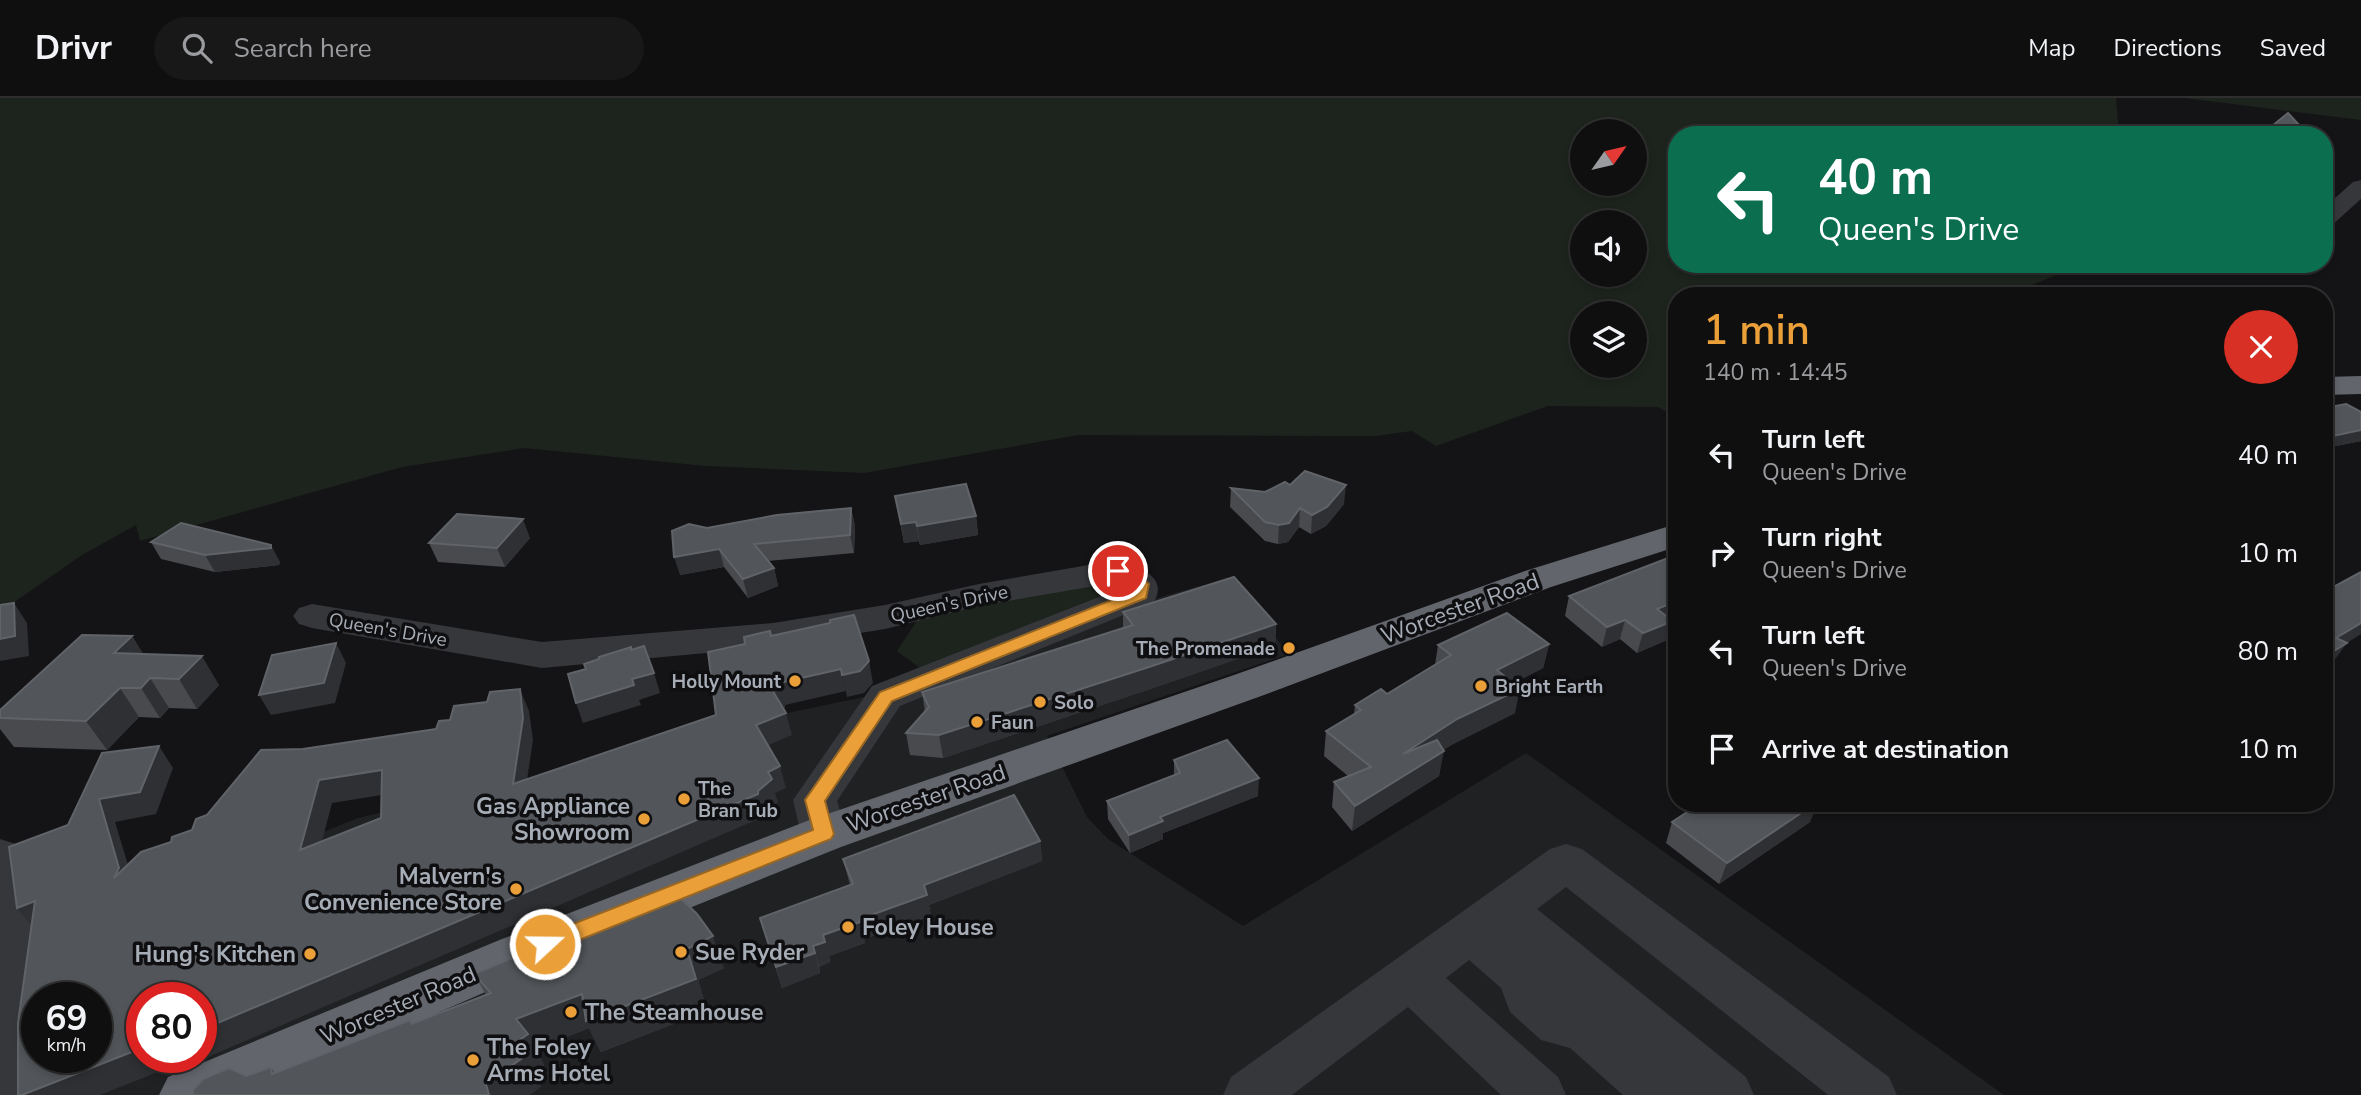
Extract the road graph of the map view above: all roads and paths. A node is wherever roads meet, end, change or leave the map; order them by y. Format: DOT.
graph roads {
  1 [pos="2361,187"];
  2 [pos="2333,212"];
  3 [pos="2361,385"];
  4 [pos="2333,386"];
  5 [pos="1668,538"];
  6 [pos="312,616"];
  7 [pos="824,834"];
  8 [pos="0,857"];
  9 [pos="1486,920"];
  10 [pos="1410,977"];
  11 [pos="9,1095"];
  12 [pos="188,1095"];
  13 [pos="1250,1095"];
  14 [pos="1539,1095"];
  15 [pos="1662,1095"];
  16 [pos="1727,1095"];
  17 [pos="1870,1095"];
  1 -- 2 [label="street"];
  3 -- 4 [label="highway"];
  5 -- 7 [label="highway, Worcester Road"];
  6 -- 7 [label="street, Queen's Drive"];
  7 -- 12 [label="highway, Worcester Road"];
  8 -- 11 [label="street"];
  9 -- 10 [label="street"];
  9 -- 15 [label="street"];
  9 -- 16 [label="street"];
  9 -- 17 [label="street"];
  10 -- 13 [label="street"];
  10 -- 14 [label="street"];
}
